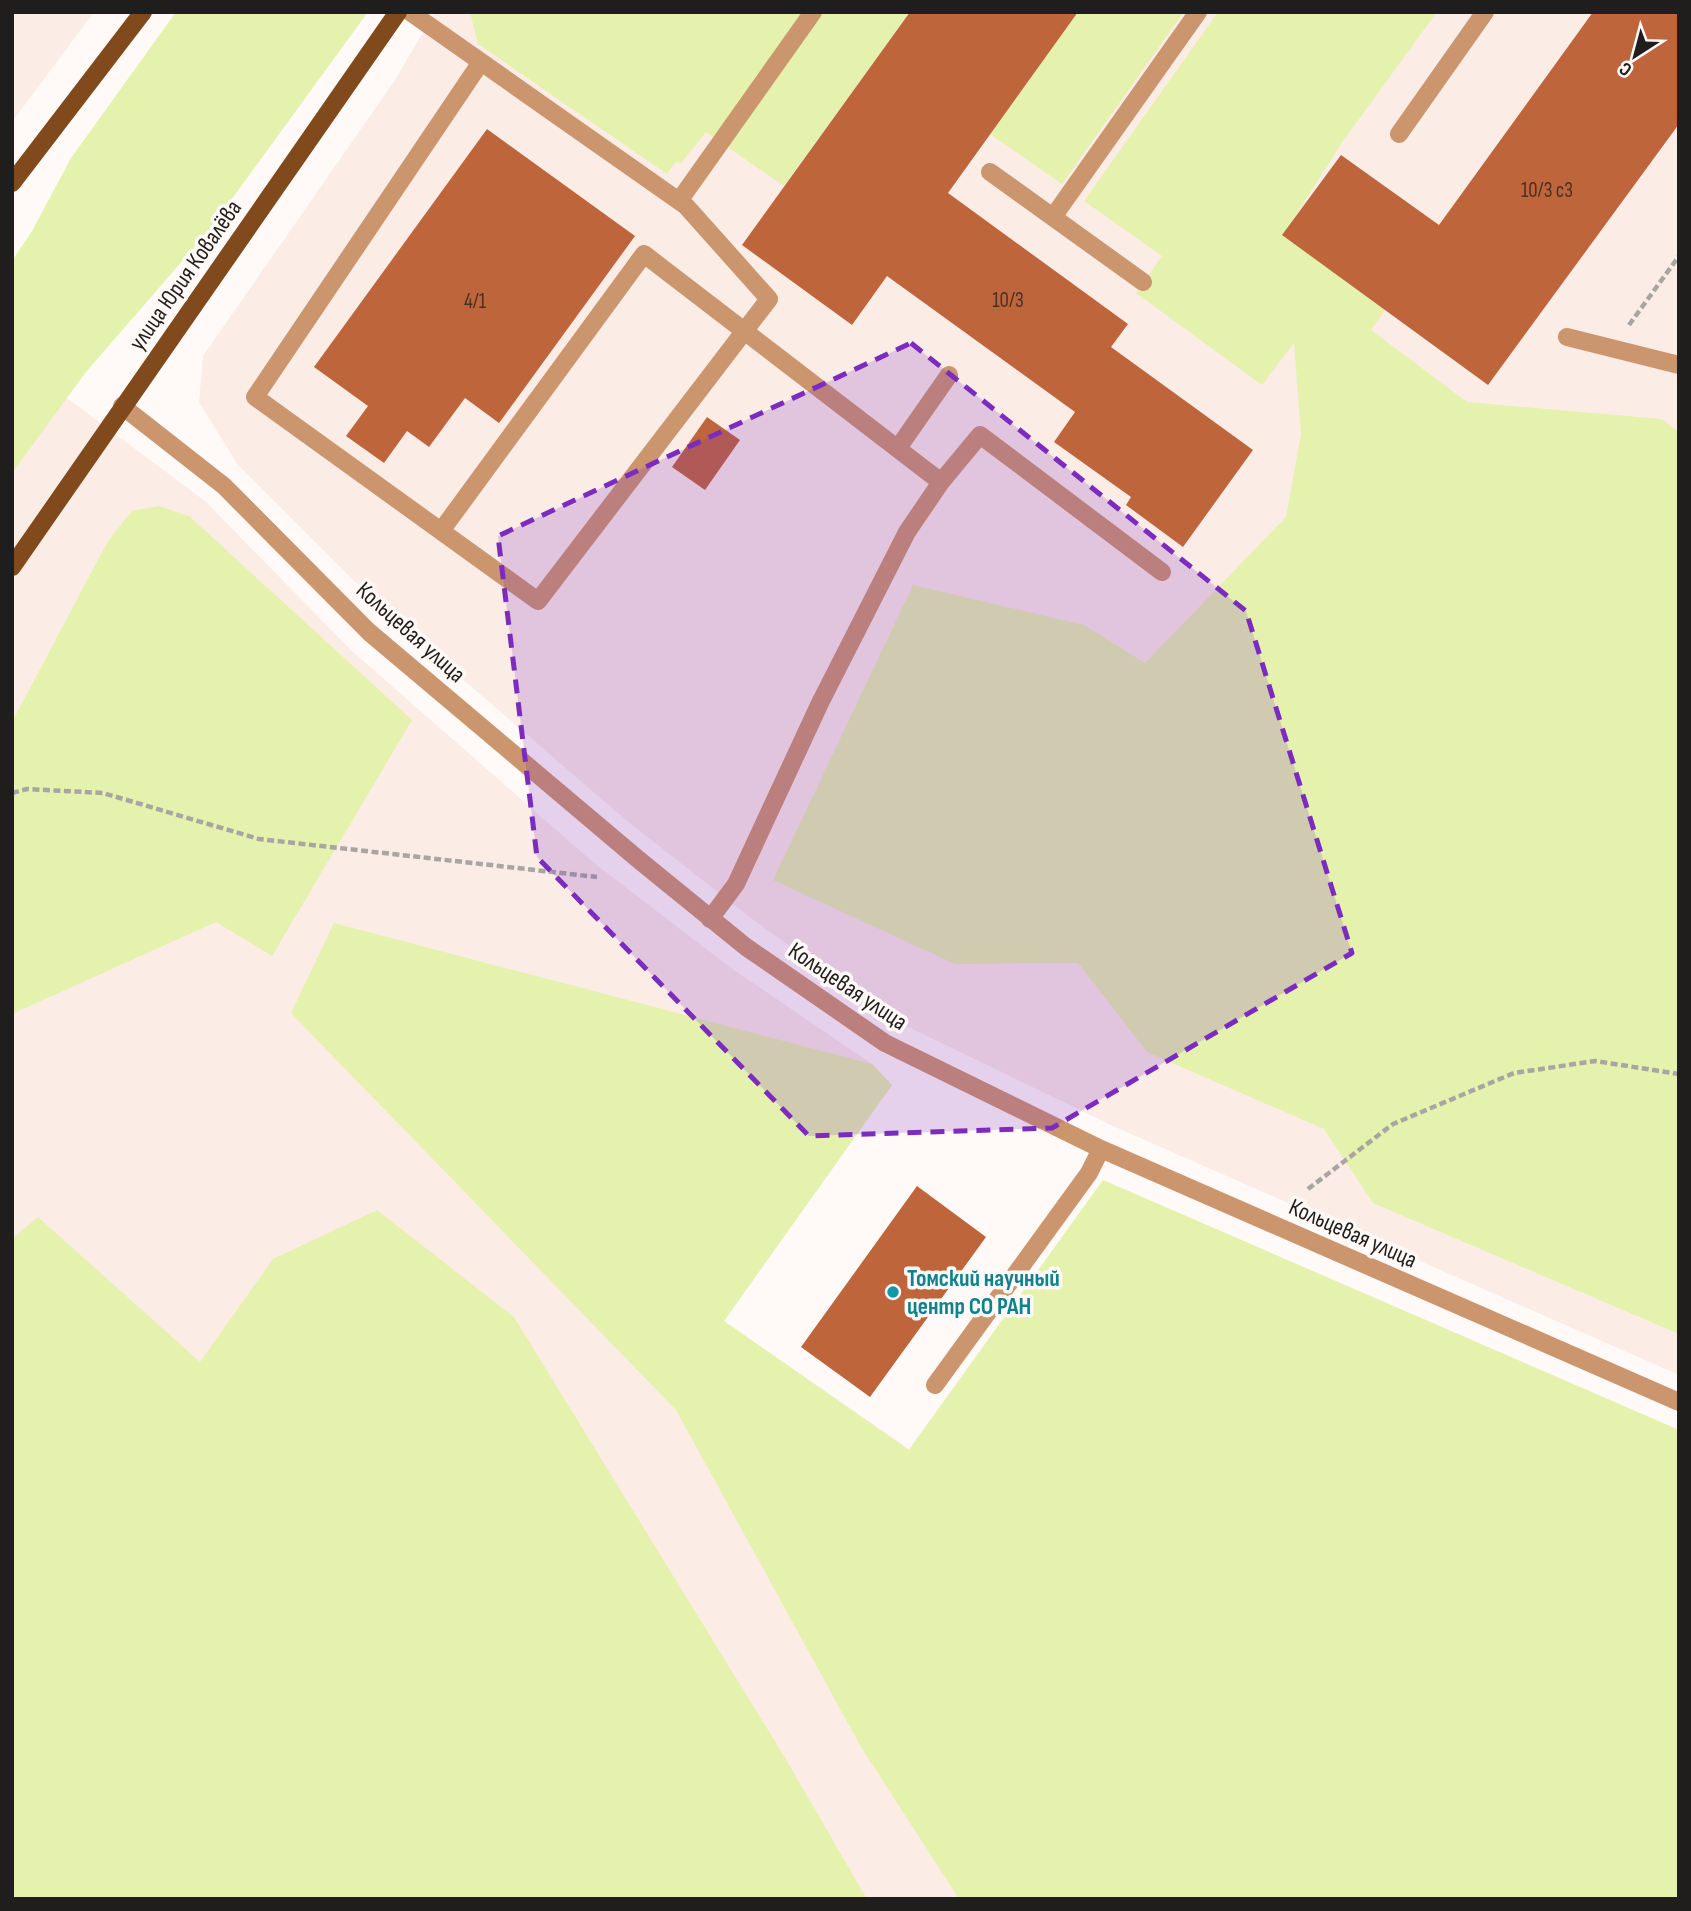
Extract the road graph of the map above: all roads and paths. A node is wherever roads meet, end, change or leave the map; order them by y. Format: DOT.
graph roads {
  1 [pos="143,12"];
  2 [pos="398,12"];
  3 [pos="410,12"];
  4 [pos="813,12"];
  5 [pos="1198,12"];
  6 [pos="1485,12"];
  7 [pos="481,62"];
  8 [pos="1399,134"];
  9 [pos="990,172"];
  10 [pos="12,183"];
  11 [pos="679,201"];
  12 [pos="1053,217"];
  13 [pos="1679,257"];
  14 [pos="1143,282"];
  15 [pos="744,331"];
  16 [pos="1567,337"];
  17 [pos="1612,348"];
  18 [pos="1679,365"];
  19 [pos="949,375"];
  20 [pos="122,407"];
  21 [pos="898,448"];
  22 [pos="941,482"];
  23 [pos="441,531"];
  24 [pos="12,567"];
  25 [pos="1162,572"];
  26 [pos="12,793"];
  27 [pos="597,877"];
  28 [pos="710,919"];
  29 [pos="1679,1074"];
  30 [pos="1101,1149"];
  31 [pos="1308,1189"];
  32 [pos="935,1385"];
  33 [pos="1679,1402"];
  1 -- 10 [label="main road"];
  2 -- 20 [label="main road, улица Юрия Ковалёва"];
  3 -- 7 [label="street"];
  4 -- 11 [label="street"];
  5 -- 12 [label="street"];
  6 -- 8 [label="street"];
  7 -- 11 [label="street"];
  7 -- 23 [label="street"];
  9 -- 12 [label="street"];
  11 -- 15 [label="street"];
  12 -- 14 [label="street"];
  13 -- 17 [label="path"];
  15 -- 21 [label="street"];
  15 -- 23 [label="street"];
  15 -- 23 [label="street"];
  16 -- 17 [label="street"];
  17 -- 18 [label="street"];
  19 -- 21 [label="street"];
  20 -- 24 [label="main road, улица Юрия Ковалёва"];
  20 -- 28 [label="street, Кольцевая улица"];
  21 -- 22 [label="street"];
  22 -- 25 [label="street"];
  22 -- 28 [label="street"];
  26 -- 27 [label="path"];
  28 -- 30 [label="street, Кольцевая улица"];
  29 -- 31 [label="path"];
  30 -- 32 [label="street"];
  30 -- 33 [label="street, Кольцевая улица"];
}
